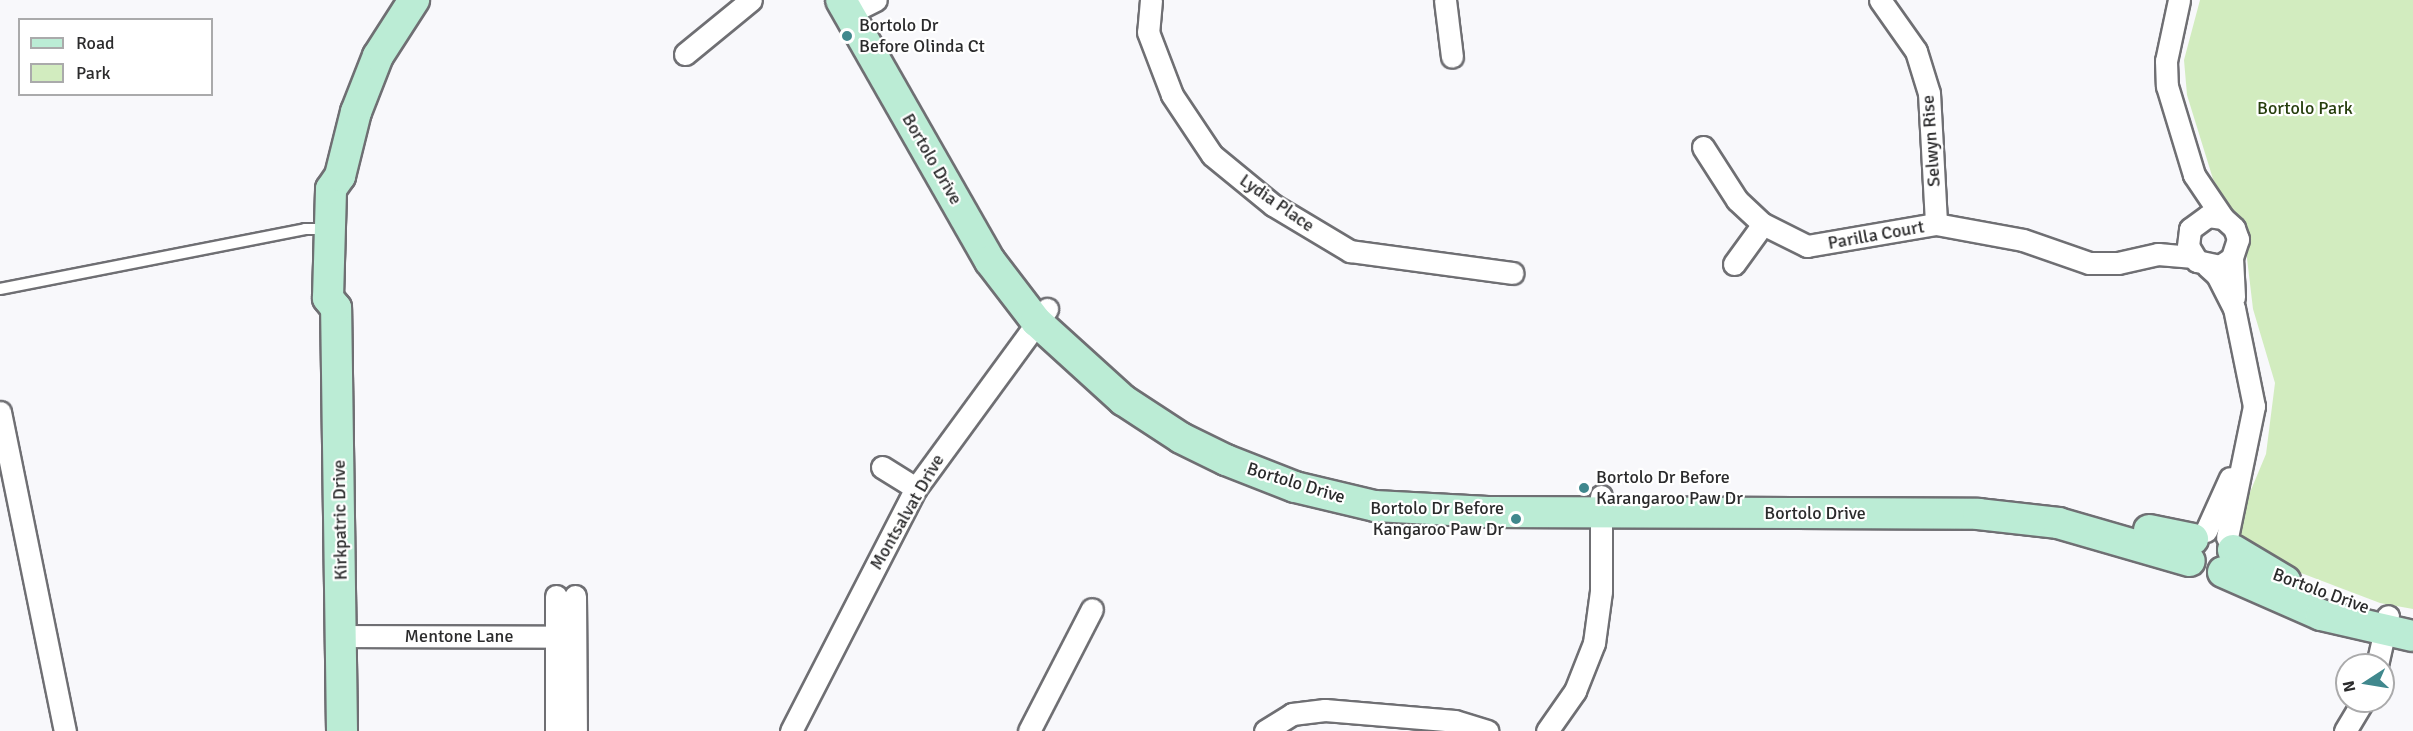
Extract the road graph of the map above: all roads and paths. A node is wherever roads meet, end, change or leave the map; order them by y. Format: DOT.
graph roads {
  1 [pos="414,0"];
  2 [pos="751,0"];
  3 [pos="1150,0"];
  4 [pos="1445,0"];
  5 [pos="1880,0"];
  6 [pos="2179,0"];
  7 [pos="858,4"];
  8 [pos="685,54"];
  9 [pos="1452,57"];
  10 [pos="1703,147"];
  11 [pos="340,176"];
  12 [pos="2194,176"];
  13 [pos="2223,218"];
  14 [pos="1763,224"];
  15 [pos="1935,224"];
  16 [pos="2193,226"];
  17 [pos="334,242"];
  18 [pos="2158,254"];
  19 [pos="2232,258"];
  20 [pos="2200,262"];
  21 [pos="1734,264"];
  22 [pos="1513,273"];
  23 [pos="0,289"];
  24 [pos="336,308"];
  25 [pos="2234,308"];
  26 [pos="1041,315"];
  27 [pos="0,412"];
  28 [pos="882,468"];
  29 [pos="916,488"];
  30 [pos="1602,504"];
  31 [pos="2212,548"];
  32 [pos="566,596"];
  33 [pos="1092,609"];
  34 [pos="2400,625"];
  35 [pos="342,636"];
  36 [pos="566,637"];
  37 [pos="2384,653"];
  38 [pos="2356,713"];
  39 [pos="65,731"];
  40 [pos="342,731"];
  41 [pos="556,731"];
  42 [pos="576,731"];
  43 [pos="791,731"];
  44 [pos="1029,731"];
  45 [pos="1265,731"];
  46 [pos="1488,731"];
  47 [pos="1547,731"];
  48 [pos="2345,731"];
  1 -- 11 [label="street, Kirkpatric Drive"];
  2 -- 8 [label="street"];
  3 -- 22 [label="street, Lydia Place"];
  4 -- 9 [label="street"];
  5 -- 15 [label="street, Selwyn Rise"];
  6 -- 12 [label="street"];
  7 -- 26 [label="street, Bortolo Drive"];
  10 -- 14 [label="street, Parilla Court"];
  11 -- 17 [label="street, Kirkpatric Drive"];
  11 -- 24 [label="street, Kirkpatric Drive"];
  12 -- 13 [label="street"];
  12 -- 16 [label="street"];
  13 -- 16 [label="street"];
  13 -- 19 [label="street"];
  14 -- 15 [label="street, Parilla Court"];
  14 -- 21 [label="street"];
  15 -- 18 [label="street, Parilla Court"];
  16 -- 18 [label="street, Parilla Court"];
  16 -- 20 [label="street"];
  17 -- 23 [label="lane"];
  17 -- 24 [label="street, Kirkpatric Drive"];
  18 -- 20 [label="street, Parilla Court"];
  19 -- 20 [label="street"];
  19 -- 25 [label="street"];
  20 -- 25 [label="street"];
  24 -- 35 [label="street, Kirkpatric Drive"];
  25 -- 31 [label="street"];
  26 -- 29 [label="street, Montsalvat Drive"];
  26 -- 30 [label="street, Bortolo Drive"];
  27 -- 39 [label="street"];
  28 -- 29 [label="street"];
  29 -- 43 [label="street, Montsalvat Drive"];
  30 -- 31 [label="street, Bortolo Drive"];
  30 -- 47 [label="street"];
  31 -- 34 [label="street, Bortolo Drive"];
  32 -- 36 [label="street"];
  33 -- 44 [label="street"];
  34 -- 37 [label="street"];
  35 -- 36 [label="street, Mentone Lane"];
  35 -- 40 [label="street, Kirkpatric Drive"];
  36 -- 41 [label="street"];
  36 -- 42 [label="street"];
  38 -- 48 [label="street"];
  45 -- 46 [label="street"];
}
